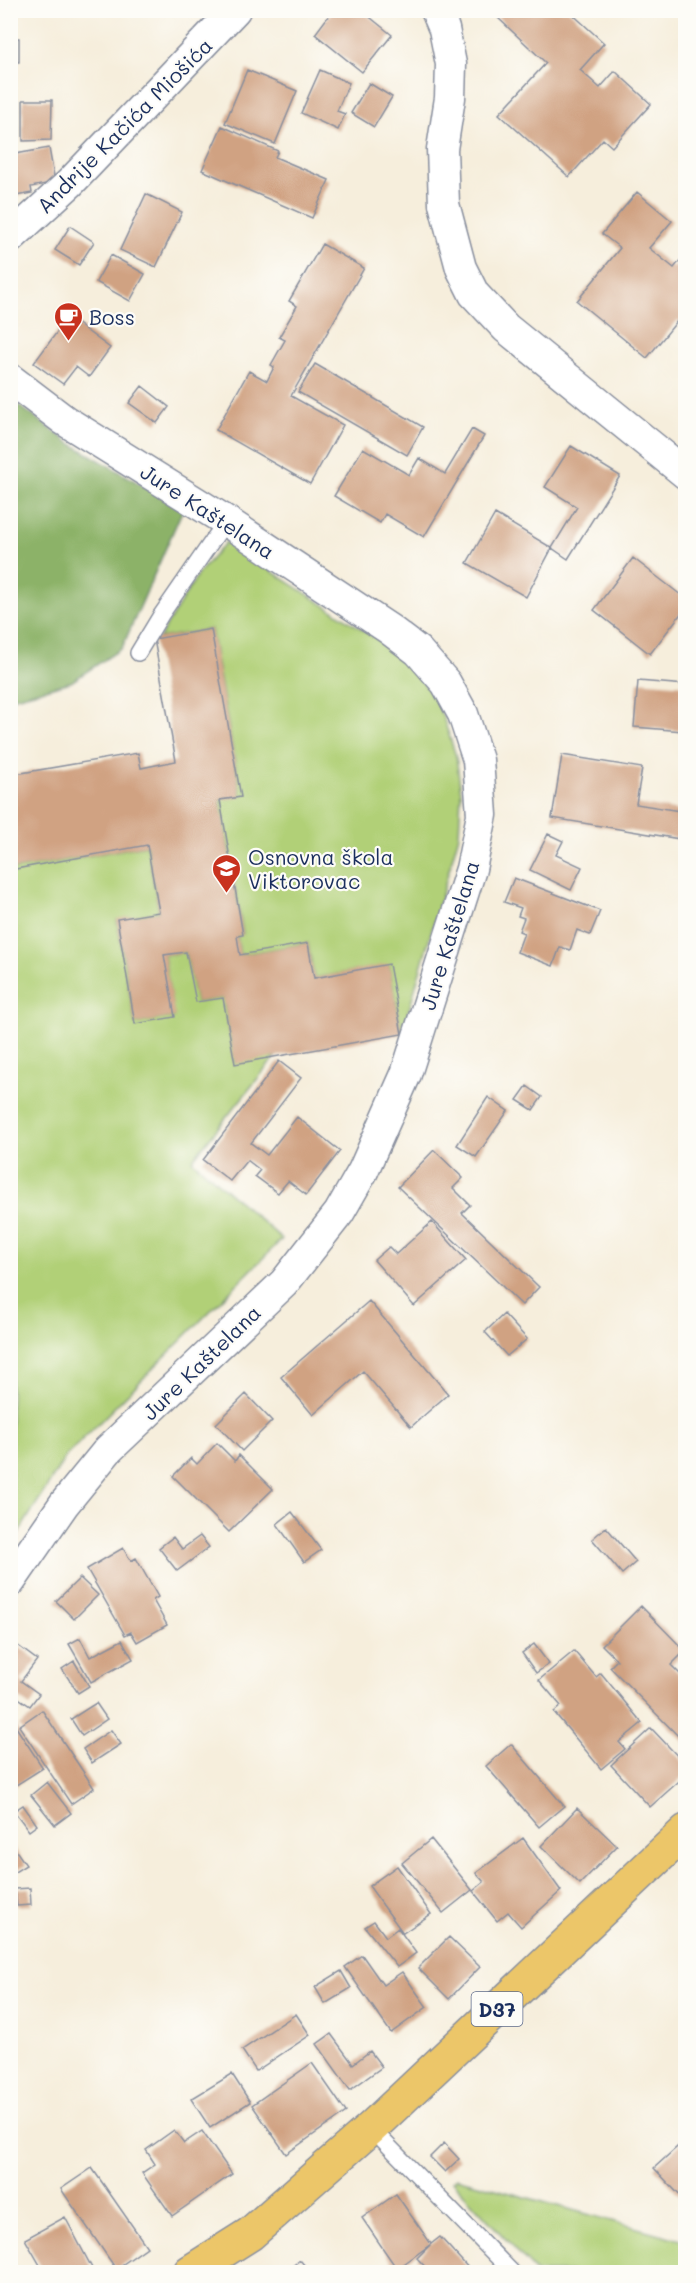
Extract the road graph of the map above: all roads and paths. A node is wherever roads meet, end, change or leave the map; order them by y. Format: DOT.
graph roads {
  1 [pos="235,10"];
  2 [pos="436,10"];
  3 [pos="10,238"];
  4 [pos="10,379"];
  5 [pos="686,474"];
  6 [pos="226,521"];
  7 [pos="138,653"];
  8 [pos="10,1582"];
  9 [pos="686,1831"];
  10 [pos="371,2128"];
  11 [pos="190,2272"];
  12 [pos="512,2272"];
  1 -- 3 [label="street, Andrije Kačića Miošića"];
  2 -- 5 [label="street"];
  4 -- 6 [label="street, Jure Kaštelana"];
  6 -- 7 [label="lane"];
  6 -- 8 [label="street, Jure Kaštelana"];
  9 -- 10 [label="main road, D37"];
  10 -- 11 [label="main road, D37"];
  10 -- 12 [label="lane"];
}
